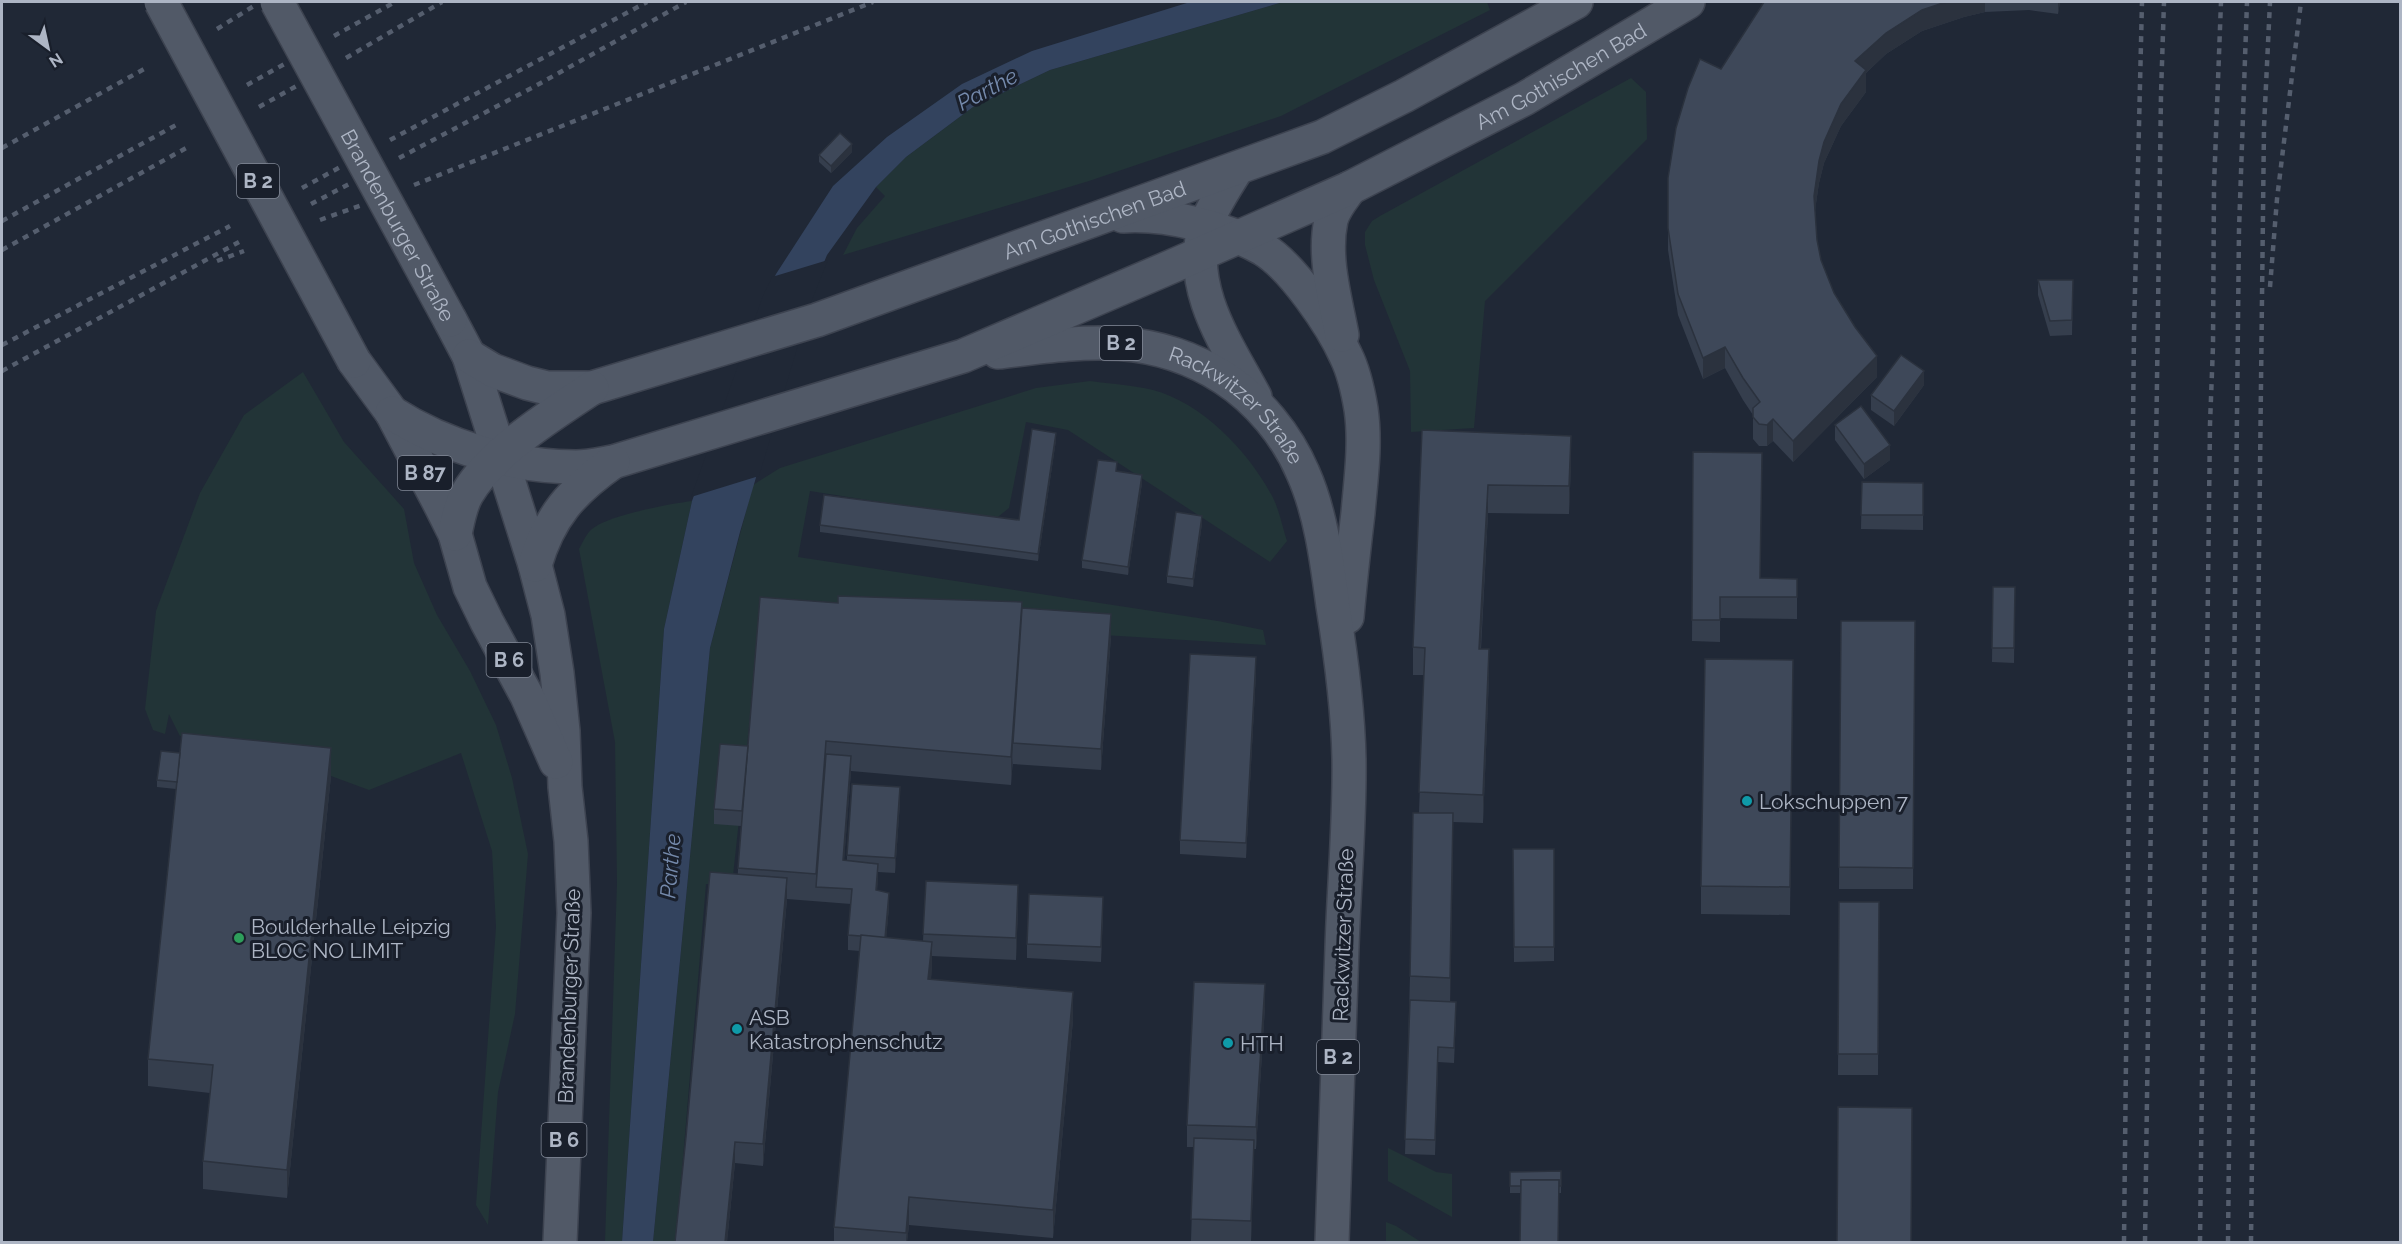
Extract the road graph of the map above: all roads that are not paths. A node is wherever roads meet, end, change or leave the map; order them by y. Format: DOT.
graph roads {
  1 [pos="161,2"];
  2 [pos="277,2"];
  3 [pos="1576,2"];
  4 [pos="1688,2"];
  5 [pos="1236,170"];
  6 [pos="1350,188"];
  7 [pos="1098,219"];
  8 [pos="1236,238"];
  9 [pos="1203,240"];
  10 [pos="469,356"];
  11 [pos="963,356"];
  12 [pos="1347,357"];
  13 [pos="592,388"];
  14 [pos="1262,410"];
  15 [pos="392,413"];
  16 [pos="500,457"];
  17 [pos="613,462"];
  18 [pos="455,534"];
  19 [pos="535,565"];
  20 [pos="1342,663"];
  21 [pos="565,787"];
  22 [pos="560,1242"];
  23 [pos="1332,1242"];
  1 -- 15 [label="main road, Brandenburger Straße / B 2, bridge"];
  2 -- 10 [label="main road, Brandenburger Straße, bridge"];
  3 -- 5 [label="main road, Am Gothischen Bad"];
  4 -- 6 [label="main road, Am Gothischen Bad"];
  5 -- 7 [label="main road, Am Gothischen Bad"];
  5 -- 9 [label="main road"];
  6 -- 8 [label="main road, Am Gothischen Bad"];
  6 -- 12 [label="main road"];
  7 -- 9 [label="main road, B 2"];
  7 -- 13 [label="main road, Am Gothischen Bad / B 2"];
  8 -- 9 [label="main road, Am Gothischen Bad / B 2"];
  8 -- 12 [label="main road, Rackwitzer Straße / B 2"];
  9 -- 11 [label="main road"];
  9 -- 14 [label="main road"];
  10 -- 13 [label="main road, Am Gothischen Bad / B 2"];
  10 -- 16 [label="main road, Brandenburger Straße"];
  11 -- 14 [label="main road, Rackwitzer Straße / B 2"];
  11 -- 17 [label="main road, B 2"];
  12 -- 20 [label="main road, Rackwitzer Straße / B 2"];
  13 -- 16 [label="main road, Am Gothischen Bad"];
  14 -- 20 [label="main road, Rackwitzer Straße / B 2"];
  15 -- 16 [label="main road, B 2"];
  15 -- 18 [label="main road, Brandenburger Straße / B 87"];
  16 -- 17 [label="main road, B 2"];
  16 -- 18 [label="main road"];
  16 -- 19 [label="main road, Brandenburger Straße"];
  17 -- 19 [label="main road"];
  18 -- 21 [label="main road, Brandenburger Straße / B 6"];
  19 -- 21 [label="main road, Brandenburger Straße / B 6"];
  20 -- 23 [label="main road, Rackwitzer Straße / B 2"];
  21 -- 22 [label="main road, Brandenburger Straße / B 6"];
}
